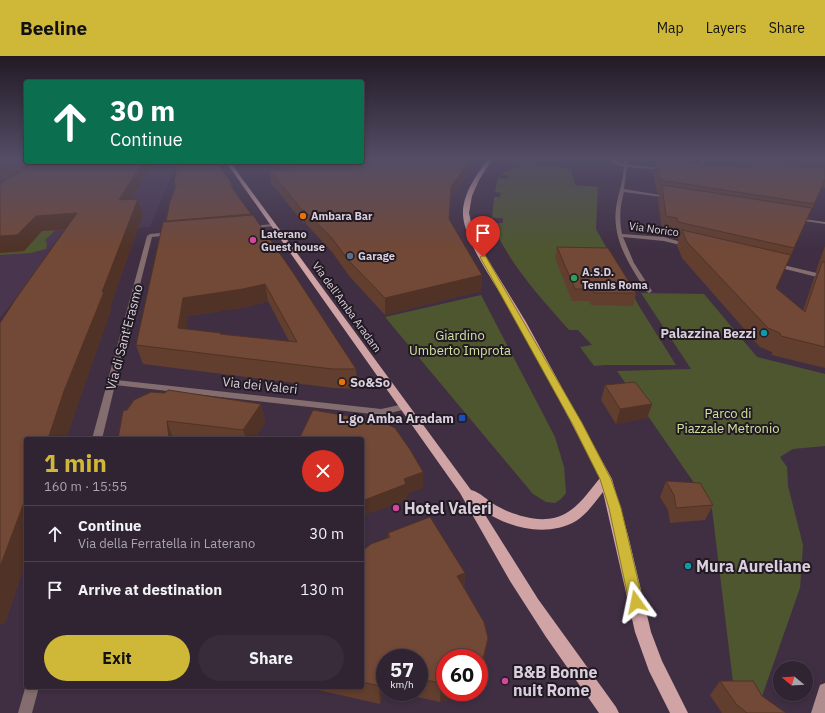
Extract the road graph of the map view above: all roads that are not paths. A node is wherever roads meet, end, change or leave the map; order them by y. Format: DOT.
graph roads {
  1 [pos="247,189"];
  2 [pos="473,189"];
  3 [pos="621,190"];
  4 [pos="678,198"];
  5 [pos="794,218"];
  6 [pos="825,223"];
  7 [pos="274,225"];
  8 [pos="242,228"];
  9 [pos="174,234"];
  10 [pos="620,235"];
  11 [pos="698,247"];
  12 [pos="765,263"];
  13 [pos="825,277"];
  14 [pos="649,291"];
  15 [pos="112,382"];
  16 [pos="404,407"];
  17 [pos="98,437"];
  18 [pos="606,479"];
  19 [pos="465,490"];
  20 [pos="31,689"];
  21 [pos="825,690"];
  22 [pos="25,713"];
  23 [pos="610,713"];
  24 [pos="679,713"];
  25 [pos="818,713"];
  1 -- 7 [label="main road, Via dell'Amba Aradam"];
  2 -- 18 [label="main road"];
  3 -- 4 [label="street"];
  3 -- 10 [label="street"];
  5 -- 6 [label="street"];
  7 -- 8 [label="street"];
  7 -- 16 [label="main road, Via dell'Amba Aradam"];
  9 -- 15 [label="street, Via di Sant'Erasmo"];
  10 -- 11 [label="street, Via Norico"];
  10 -- 14 [label="street"];
  12 -- 13 [label="street"];
  15 -- 16 [label="street, Via dei Valeri"];
  15 -- 17 [label="street, Via di Sant'Erasmo"];
  16 -- 19 [label="main road, Via dell'Amba Aradam"];
  18 -- 19 [label="main road"];
  18 -- 24 [label="main road"];
  19 -- 23 [label="main road"];
  20 -- 22 [label="street"];
  21 -- 25 [label="main road"];
}
